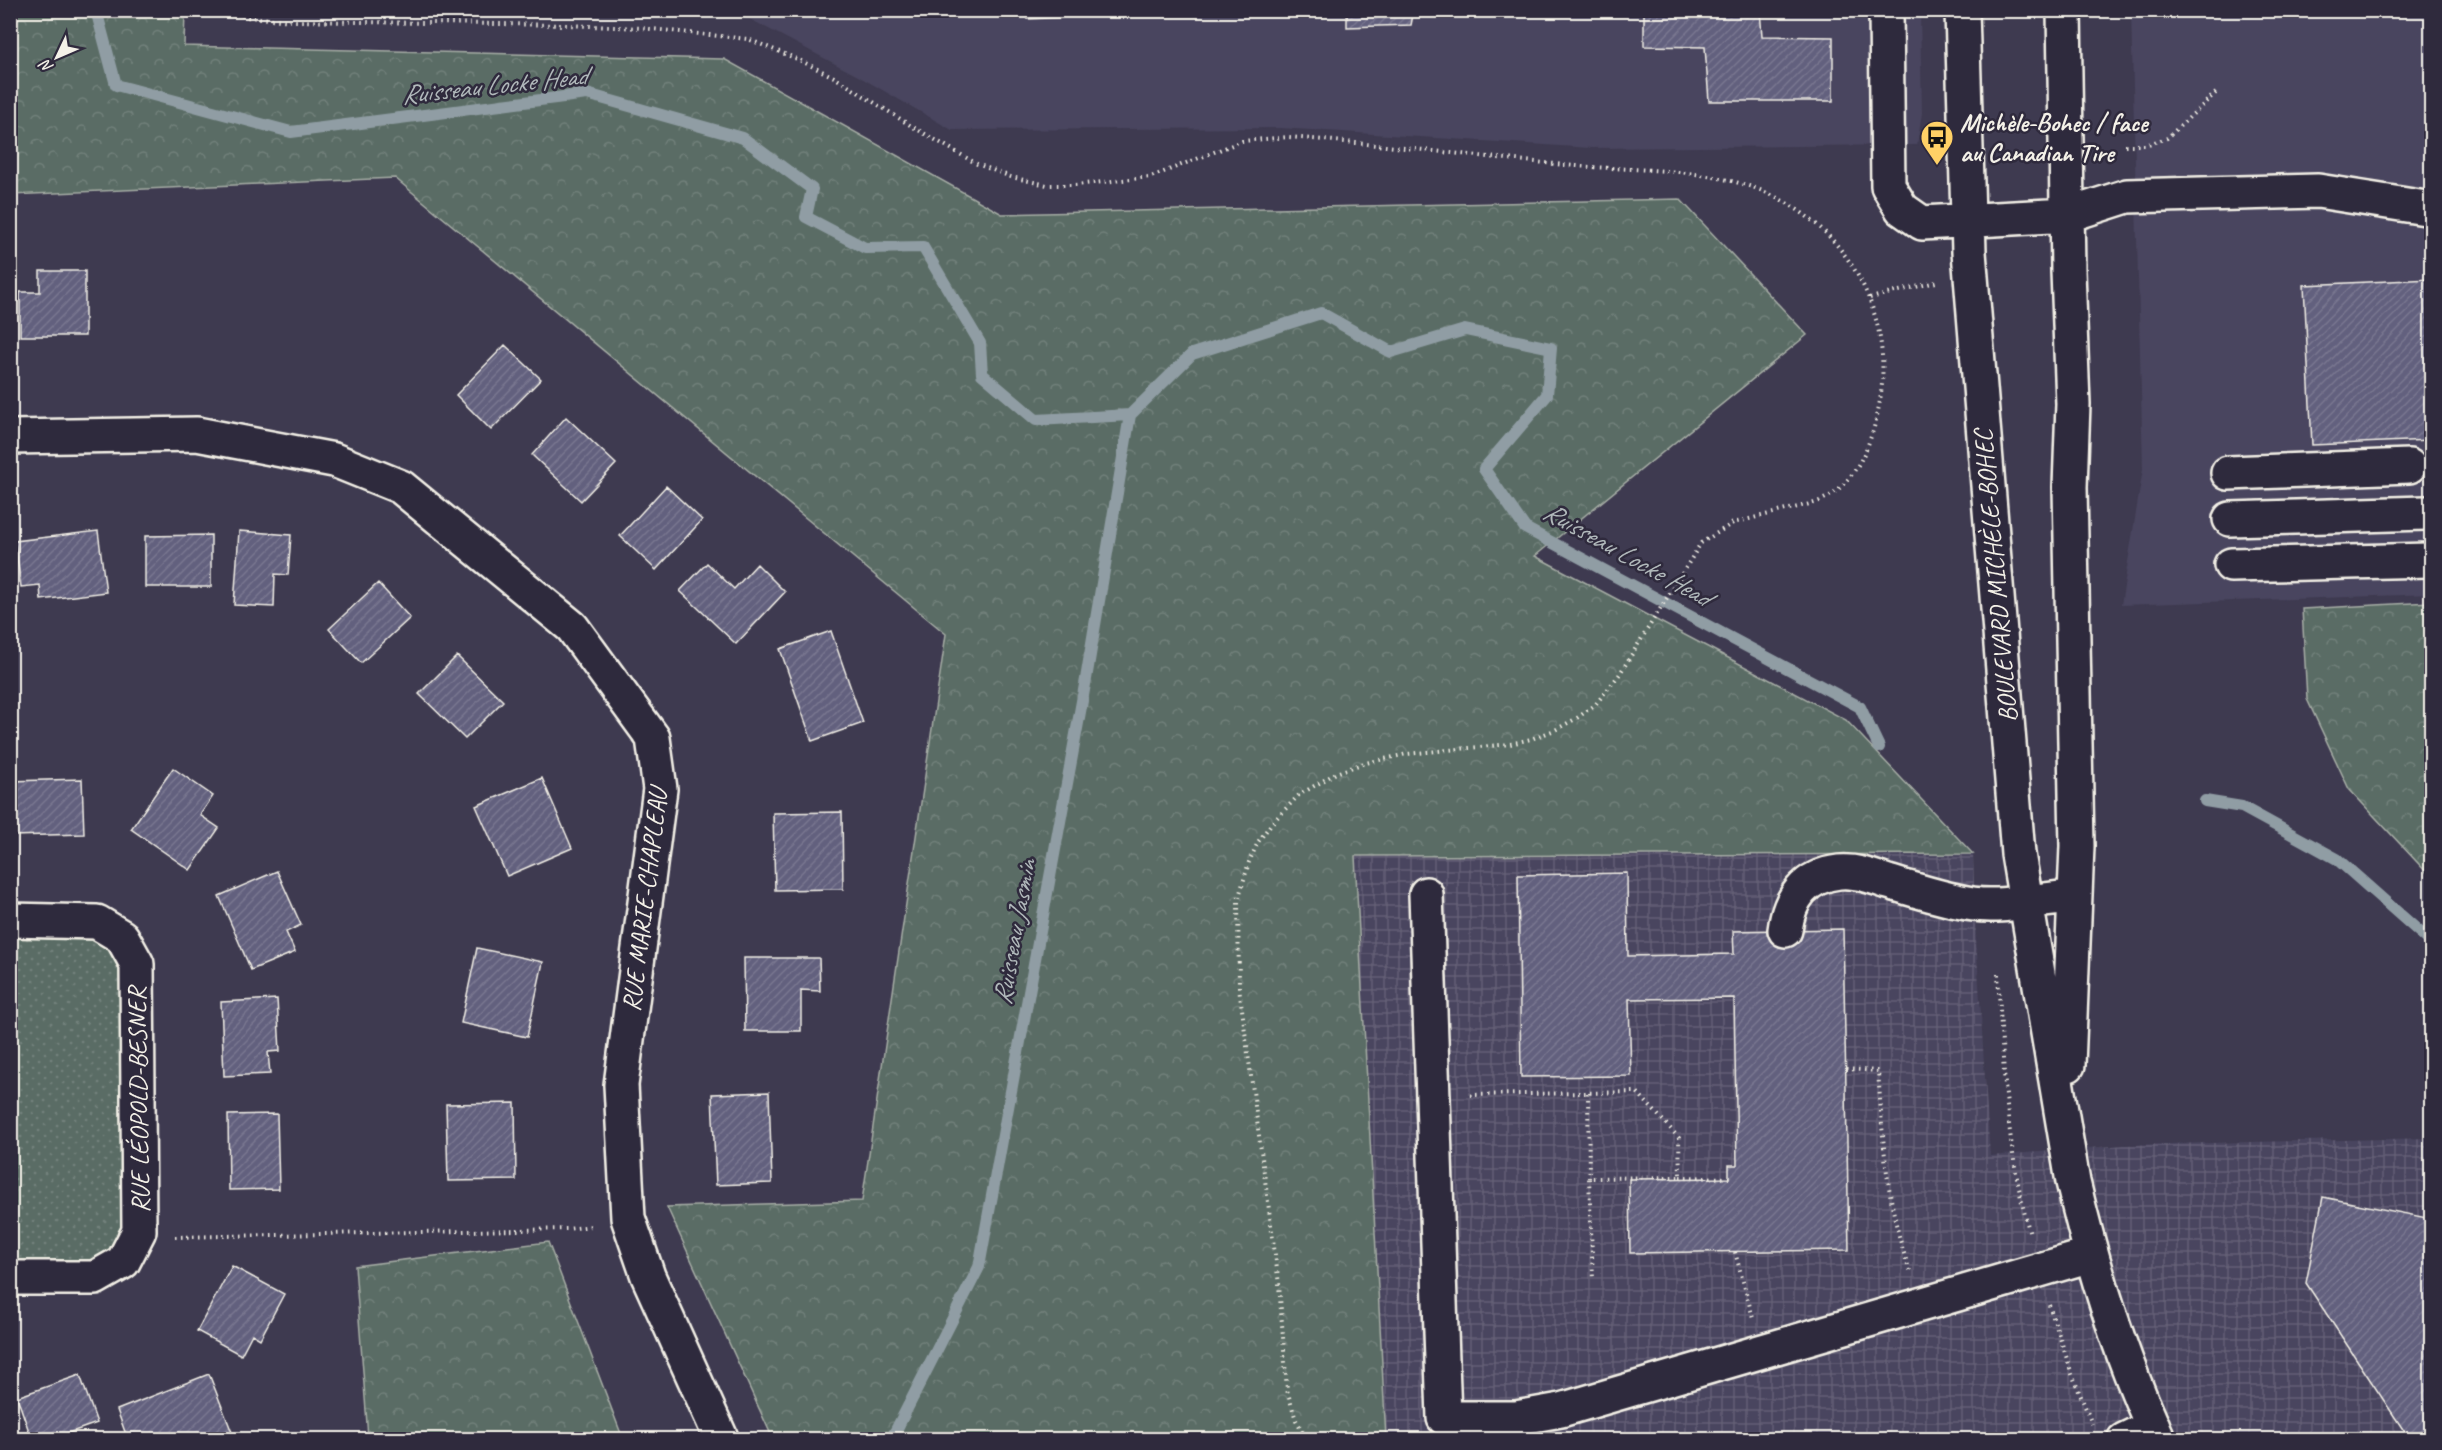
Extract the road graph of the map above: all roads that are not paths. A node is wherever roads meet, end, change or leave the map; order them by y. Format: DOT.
graph roads {
  1 [pos="1886,10"];
  2 [pos="1962,10"];
  3 [pos="2064,10"];
  4 [pos="2432,209"];
  5 [pos="2068,215"];
  6 [pos="1968,221"];
  7 [pos="10,437"];
  8 [pos="2409,466"];
  9 [pos="2228,473"];
  10 [pos="2426,513"];
  11 [pos="2230,519"];
  12 [pos="2429,560"];
  13 [pos="2231,566"];
  14 [pos="1426,894"];
  15 [pos="2073,897"];
  16 [pos="2026,901"];
  17 [pos="10,920"];
  18 [pos="1785,930"];
  19 [pos="2066,1138"];
  20 [pos="2091,1255"];
  21 [pos="10,1278"];
  22 [pos="2145,1435"];
  23 [pos="722,1440"];
  1 -- 6 [label="street"];
  2 -- 6 [label="street, BOULEVARD MICHÈLE-BOHEC"];
  3 -- 5 [label="street, BOULEVARD MICHÈLE-BOHEC"];
  4 -- 5 [label="street"];
  5 -- 6 [label="street"];
  5 -- 15 [label="street, BOULEVARD MICHÈLE-BOHEC"];
  6 -- 16 [label="street, BOULEVARD MICHÈLE-BOHEC"];
  7 -- 23 [label="street, RUE MARIE-CHAPLEAU"];
  8 -- 9 [label="street"];
  10 -- 11 [label="street"];
  12 -- 13 [label="street"];
  14 -- 20 [label="street"];
  15 -- 16 [label="street"];
  15 -- 19 [label="street, BOULEVARD MICHÈLE-BOHEC"];
  16 -- 18 [label="street"];
  16 -- 19 [label="street, BOULEVARD MICHÈLE-BOHEC"];
  17 -- 21 [label="street, RUE LÉOPOLD-BESNER"];
  19 -- 20 [label="street, BOULEVARD MICHÈLE-BOHEC"];
  20 -- 22 [label="street, BOULEVARD MICHÈLE-BOHEC"];
}
